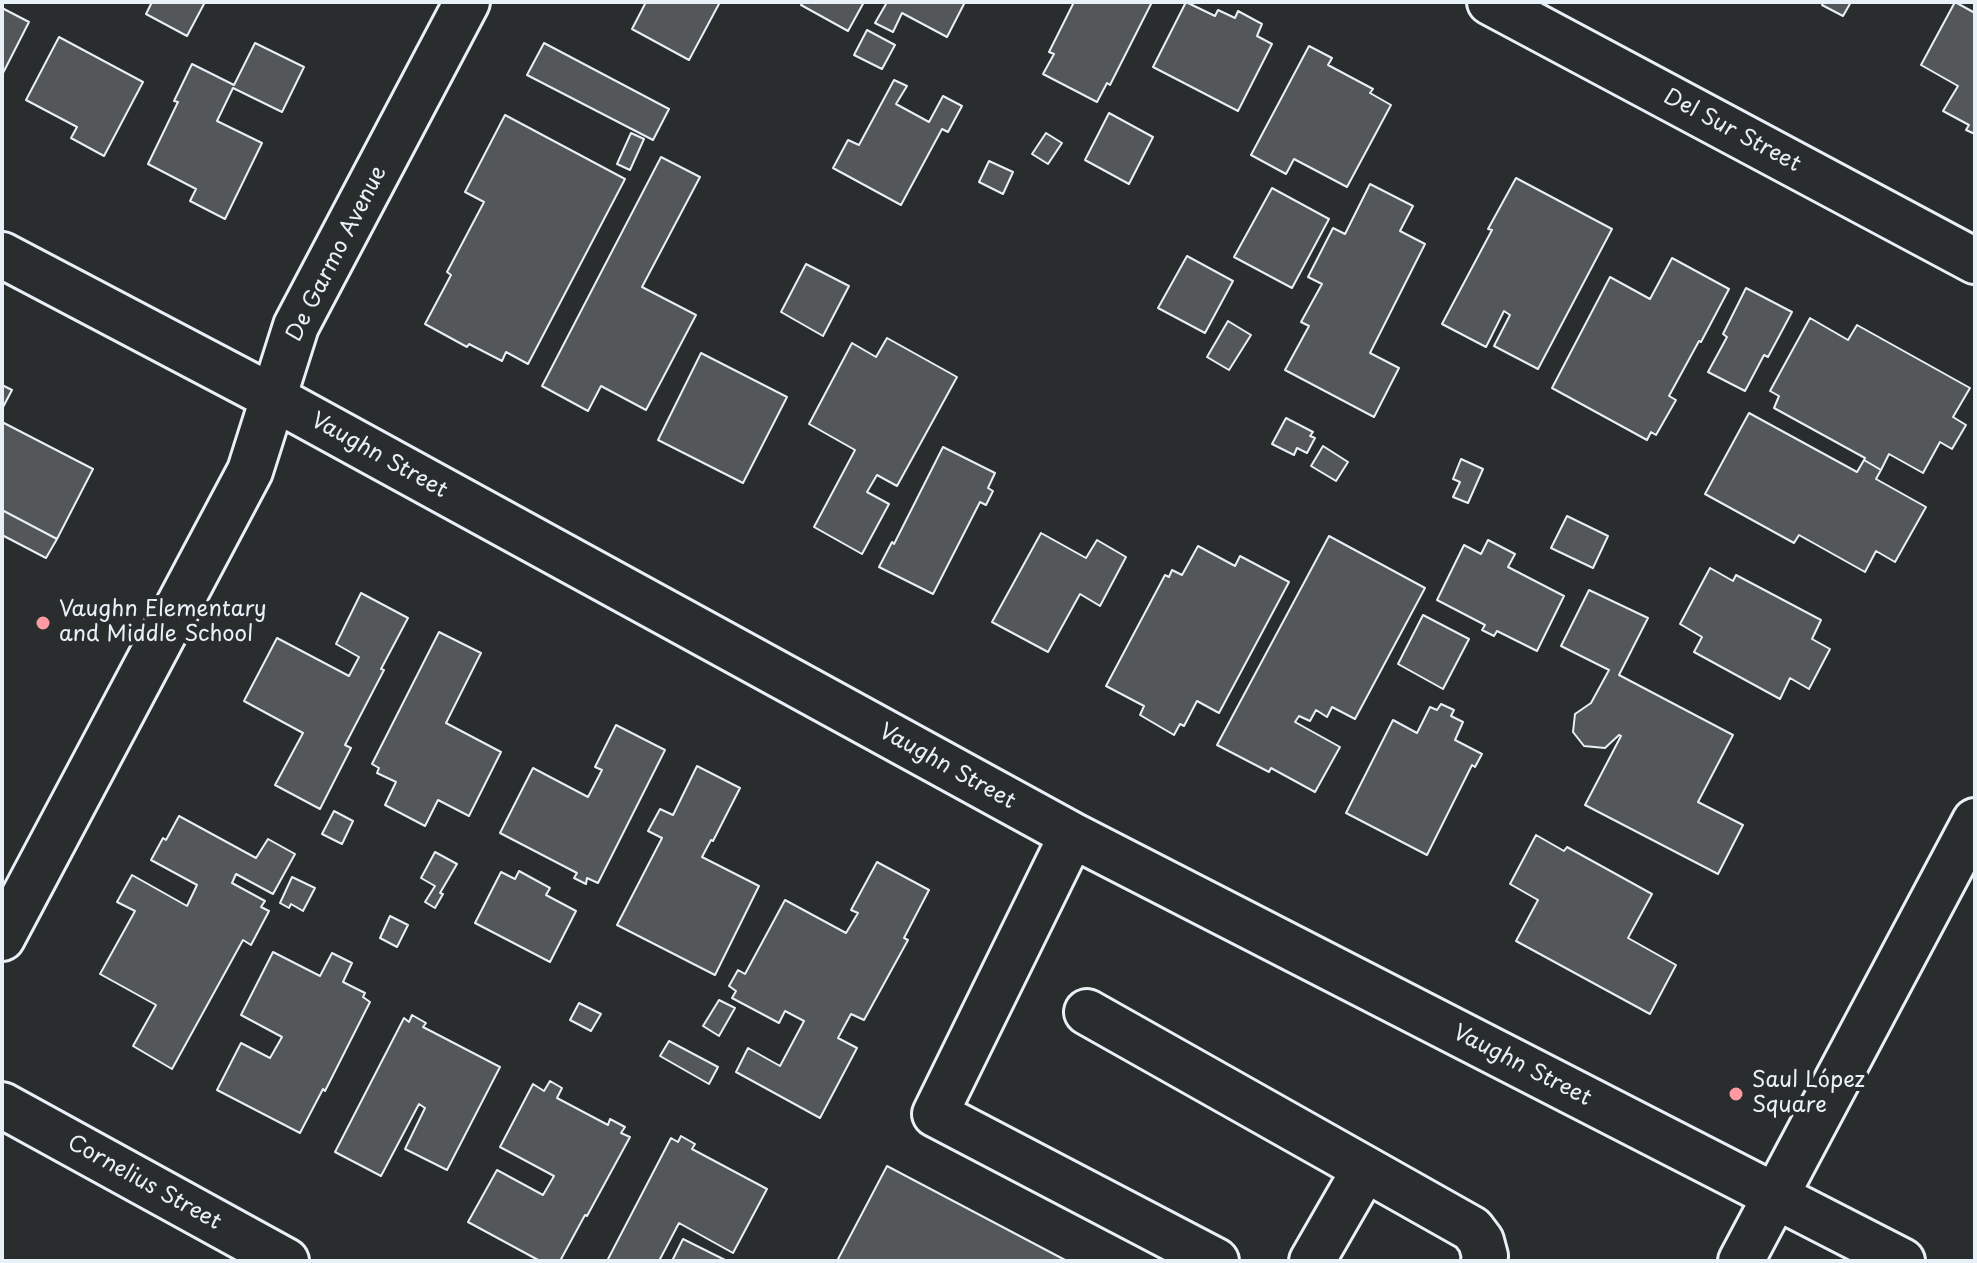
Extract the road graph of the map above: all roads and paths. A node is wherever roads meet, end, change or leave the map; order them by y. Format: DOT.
graph roads {
  1 [pos="467,2"];
  2 [pos="1490,2"];
  3 [pos="2,255"];
  4 [pos="1975,261"];
  5 [pos="272,397"];
  6 [pos="1975,821"];
  7 [pos="1072,835"];
  8 [pos="2,938"];
  9 [pos="1087,1012"];
  10 [pos="2,1105"];
  11 [pos="1365,1169"];
  12 [pos="1775,1195"];
  13 [pos="286,1261"];
  14 [pos="1216,1261"];
  15 [pos="1312,1261"];
  16 [pos="1484,1261"];
  17 [pos="1741,1261"];
  18 [pos="1902,1261"];
  1 -- 5 [label="street, De Garmo Avenue"];
  2 -- 4 [label="street, Del Sur Street"];
  3 -- 5 [label="street, Vaughn Street"];
  5 -- 7 [label="street, Vaughn Street"];
  5 -- 8 [label="street, De Garmo Avenue"];
  6 -- 12 [label="street"];
  7 -- 12 [label="street, Vaughn Street"];
  7 -- 14 [label="street"];
  9 -- 11 [label="street"];
  10 -- 13 [label="street, Cornelius Street"];
  11 -- 15 [label="street"];
  11 -- 16 [label="street"];
  12 -- 17 [label="street"];
  12 -- 18 [label="street, Vaughn Street"];
}
